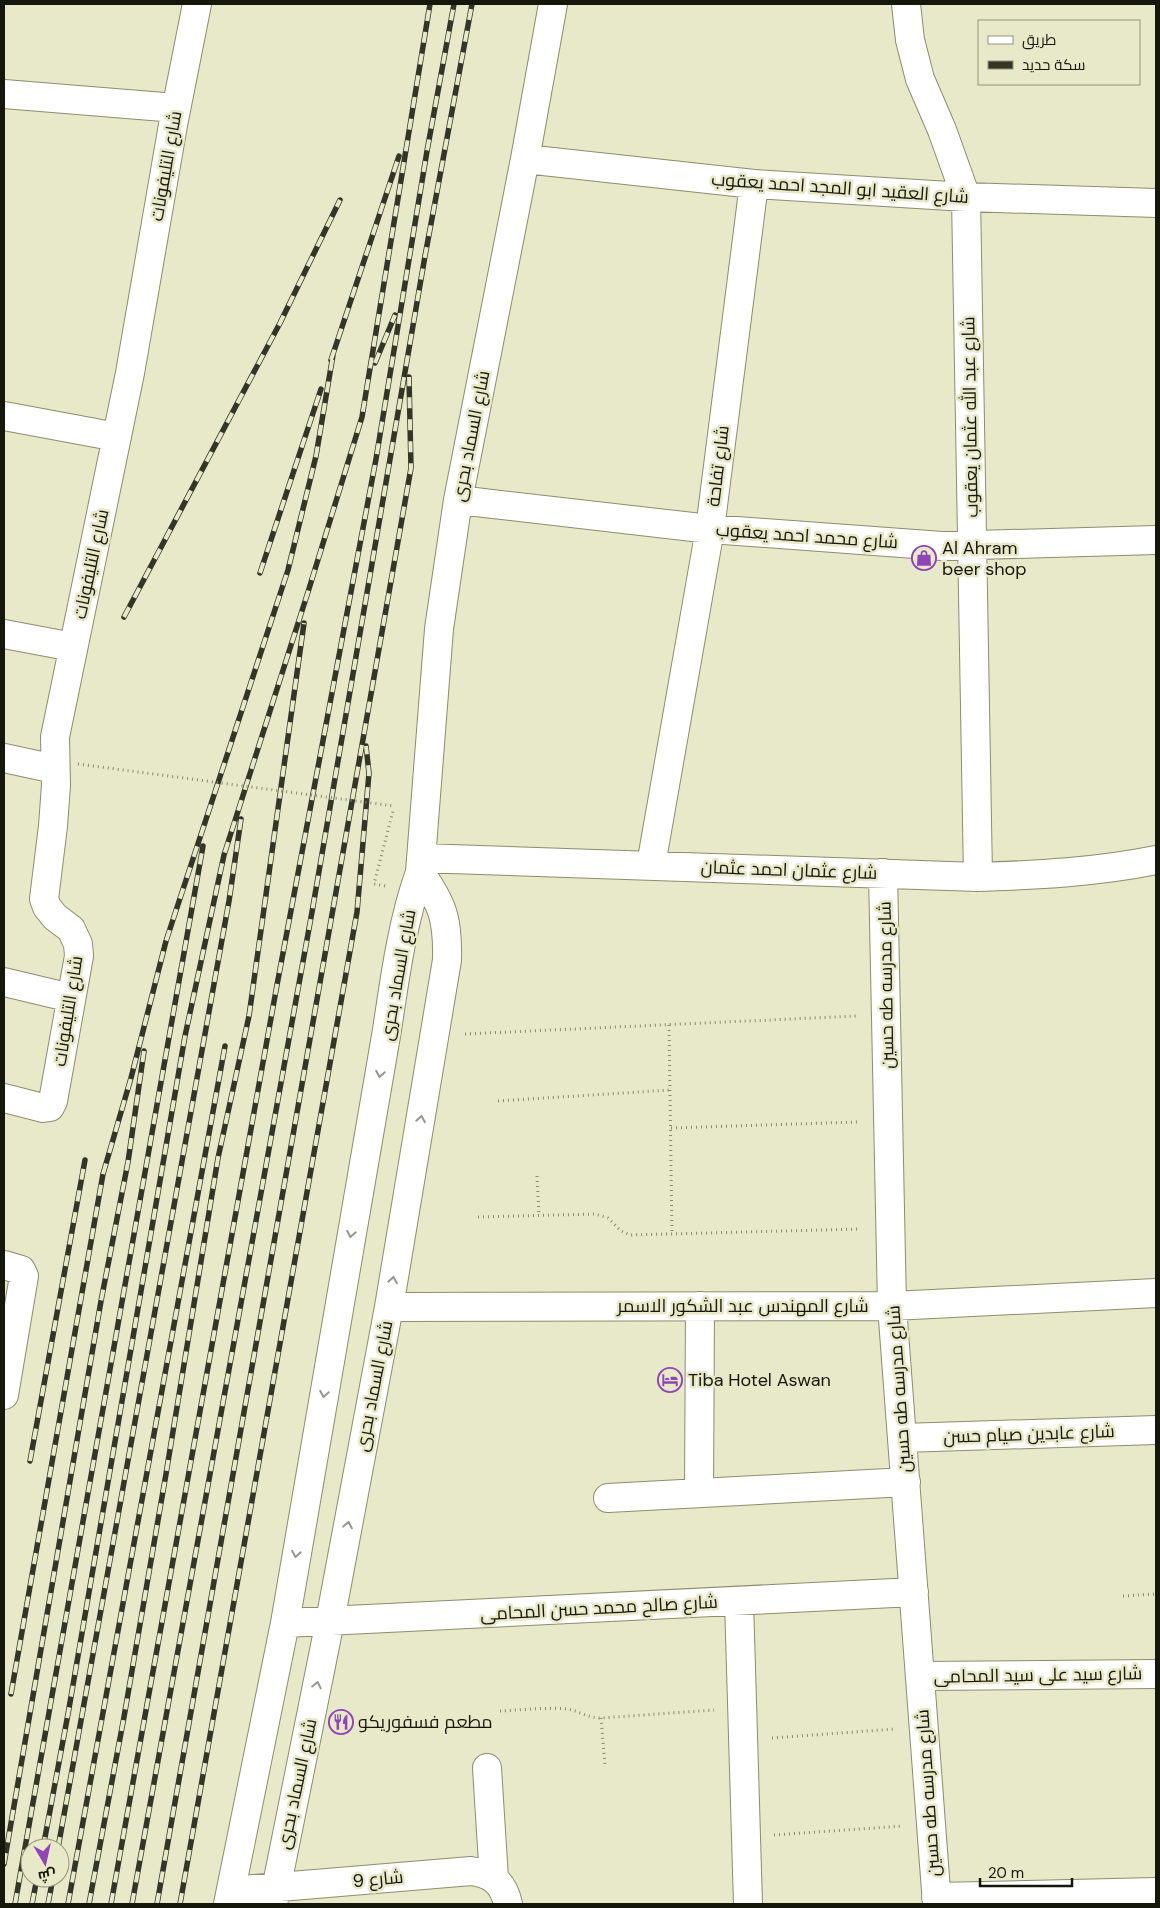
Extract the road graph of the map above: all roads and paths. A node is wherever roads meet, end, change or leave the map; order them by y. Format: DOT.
graph roads {
  1 [pos="197,4"];
  2 [pos="553,4"];
  3 [pos="906,4"];
  4 [pos="4,94"];
  5 [pos="176,108"];
  6 [pos="525,159"];
  7 [pos="754,184"];
  8 [pos="966,197"];
  9 [pos="1156,203"];
  10 [pos="4,416"];
  11 [pos="117,436"];
  12 [pos="458,500"];
  13 [pos="710,529"];
  14 [pos="1156,540"];
  15 [pos="973,545"];
  16 [pos="4,634"];
  17 [pos="74,647"];
  18 [pos="4,758"];
  19 [pos="67,766"];
  20 [pos="1156,860"];
  21 [pos="420,865"];
  22 [pos="651,865"];
  23 [pos="883,873"];
  24 [pos="978,877"];
  25 [pos="374,884"];
  26 [pos="4,982"];
  27 [pos="71,998"];
  28 [pos="886,1015"];
  29 [pos="669,1025"];
  30 [pos="435,1036"];
  31 [pos="670,1090"];
  32 [pos="4,1098"];
  33 [pos="498,1101"];
  34 [pos="889,1121"];
  35 [pos="671,1128"];
  36 [pos="537,1176"];
  37 [pos="539,1215"];
  38 [pos="478,1217"];
  39 [pos="891,1228"];
  40 [pos="672,1233"];
  41 [pos="10,1266"];
  42 [pos="1156,1293"];
  43 [pos="700,1306"];
  44 [pos="892,1306"];
  45 [pos="389,1307"];
  46 [pos="5,1384"];
  47 [pos="1156,1430"];
  48 [pos="902,1438"];
  49 [pos="906,1482"];
  50 [pos="699,1493"];
  51 [pos="608,1498"];
  52 [pos="914,1592"];
  53 [pos="1156,1594"];
  54 [pos="1123,1596"];
  55 [pos="739,1601"];
  56 [pos="330,1621"];
  57 [pos="285,1623"];
  58 [pos="1156,1674"];
  59 [pos="920,1676"];
  60 [pos="742,1708"];
  61 [pos="500,1711"];
  62 [pos="601,1718"];
  63 [pos="923,1728"];
  64 [pos="743,1740"];
  65 [pos="606,1765"];
  66 [pos="487,1768"];
  67 [pos="931,1824"];
  68 [pos="746,1837"];
  69 [pos="494,1879"];
  70 [pos="1156,1892"];
  71 [pos="274,1896"];
  72 [pos="230,1898"];
  73 [pos="936,1901"];
  74 [pos="508,1904"];
  75 [pos="748,1904"];
  1 -- 5 [label="street, شارع التليفونات"];
  2 -- 6 [label="street, شارع السماد بحرى"];
  3 -- 8 [label="street, شارع عبد الله عثمان يعقوب"];
  4 -- 5 [label="street"];
  5 -- 11 [label="street, شارع التليفونات"];
  6 -- 7 [label="street, شارع العقيد ابو المجد احمد يعقوب"];
  6 -- 12 [label="street, شارع السماد بحرى"];
  7 -- 8 [label="street, شارع العقيد ابو المجد احمد يعقوب"];
  7 -- 13 [label="street, شارع تفاحة"];
  8 -- 9 [label="street, شارع العقيد ابو المجد احمد يعقوب"];
  8 -- 15 [label="street, شارع عبد الله عثمان يعقوب"];
  10 -- 11 [label="street"];
  11 -- 17 [label="street, شارع التليفونات"];
  12 -- 13 [label="street, شارع محمد احمد يعقوب"];
  12 -- 21 [label="street, شارع السماد بحرى"];
  13 -- 15 [label="street, شارع محمد احمد يعقوب"];
  13 -- 22 [label="street, شارع تفاحة"];
  14 -- 15 [label="street, شارع محمد احمد يعقوب"];
  15 -- 24 [label="street, شارع عبد الله عثمان يعقوب"];
  16 -- 17 [label="street"];
  17 -- 19 [label="street, شارع التليفونات"];
  18 -- 19 [label="street"];
  19 -- 25 [label="path, bridge"];
  19 -- 27 [label="street, شارع التليفونات"];
  20 -- 24 [label="street, شارع عثمان احمد عثمان"];
  21 -- 22 [label="street, شارع عثمان احمد عثمان"];
  21 -- 30 [label="street, شارع السماد بحرى"];
  21 -- 57 [label="street, شارع السماد بحرى, one-way"];
  22 -- 23 [label="street, شارع عثمان احمد عثمان"];
  23 -- 24 [label="street, شارع عثمان احمد عثمان"];
  23 -- 28 [label="street, شارع مدرسه طه حسين"];
  26 -- 27 [label="street"];
  27 -- 32 [label="street, شارع التليفونات"];
  28 -- 29 [label="path"];
  28 -- 34 [label="street, شارع مدرسه طه حسين"];
  29 -- 30 [label="path"];
  29 -- 31 [label="path"];
  45 -- 30 [label="street, شارع السماد بحرى, one-way"];
  31 -- 33 [label="path"];
  31 -- 35 [label="path"];
  34 -- 35 [label="path"];
  34 -- 39 [label="street, شارع مدرسه طه حسين"];
  35 -- 40 [label="path"];
  36 -- 37 [label="path"];
  37 -- 38 [label="path"];
  37 -- 40 [label="path"];
  39 -- 40 [label="path"];
  39 -- 44 [label="street, شارع مدرسه طه حسين"];
  41 -- 46 [label="street"];
  42 -- 44 [label="street, شارع المهندس عبد الشكور الاسمر"];
  43 -- 44 [label="street, شارع المهندس عبد الشكور الاسمر"];
  43 -- 45 [label="street, شارع المهندس عبد الشكور الاسمر"];
  43 -- 50 [label="street"];
  44 -- 48 [label="street, شارع مدرسه طه حسين"];
  56 -- 45 [label="street, شارع السماد بحرى, one-way"];
  47 -- 48 [label="street, شارع عابدين صيام حسن"];
  48 -- 49 [label="street, شارع مدرسه طه حسين"];
  49 -- 50 [label="street"];
  49 -- 52 [label="street, شارع مدرسه طه حسين"];
  50 -- 51 [label="street"];
  52 -- 55 [label="street, شارع صالح محمد حسن المحامى"];
  52 -- 59 [label="street, شارع مدرسه طه حسين"];
  53 -- 54 [label="path"];
  55 -- 56 [label="street, شارع صالح محمد حسن المحامى"];
  55 -- 60 [label="street"];
  56 -- 57 [label="street, شارع صالح محمد حسن المحامى"];
  71 -- 56 [label="street, شارع السماد بحرى, one-way"];
  57 -- 72 [label="street, شارع السماد بحرى"];
  58 -- 59 [label="street, شارع سيد على سيد المحامى"];
  59 -- 63 [label="street, شارع مدرسه طه حسين"];
  60 -- 62 [label="path"];
  60 -- 64 [label="street"];
  61 -- 62 [label="path"];
  62 -- 65 [label="path"];
  63 -- 64 [label="path"];
  63 -- 67 [label="street, شارع مدرسه طه حسين"];
  64 -- 68 [label="street"];
  66 -- 69 [label="street"];
  67 -- 68 [label="path"];
  67 -- 73 [label="street, شارع مدرسه طه حسين"];
  68 -- 75 [label="street"];
  69 -- 71 [label="street, شارع 9"];
  69 -- 74 [label="street"];
  70 -- 73 [label="street"];
  71 -- 72 [label="street, شارع 9"];
}
